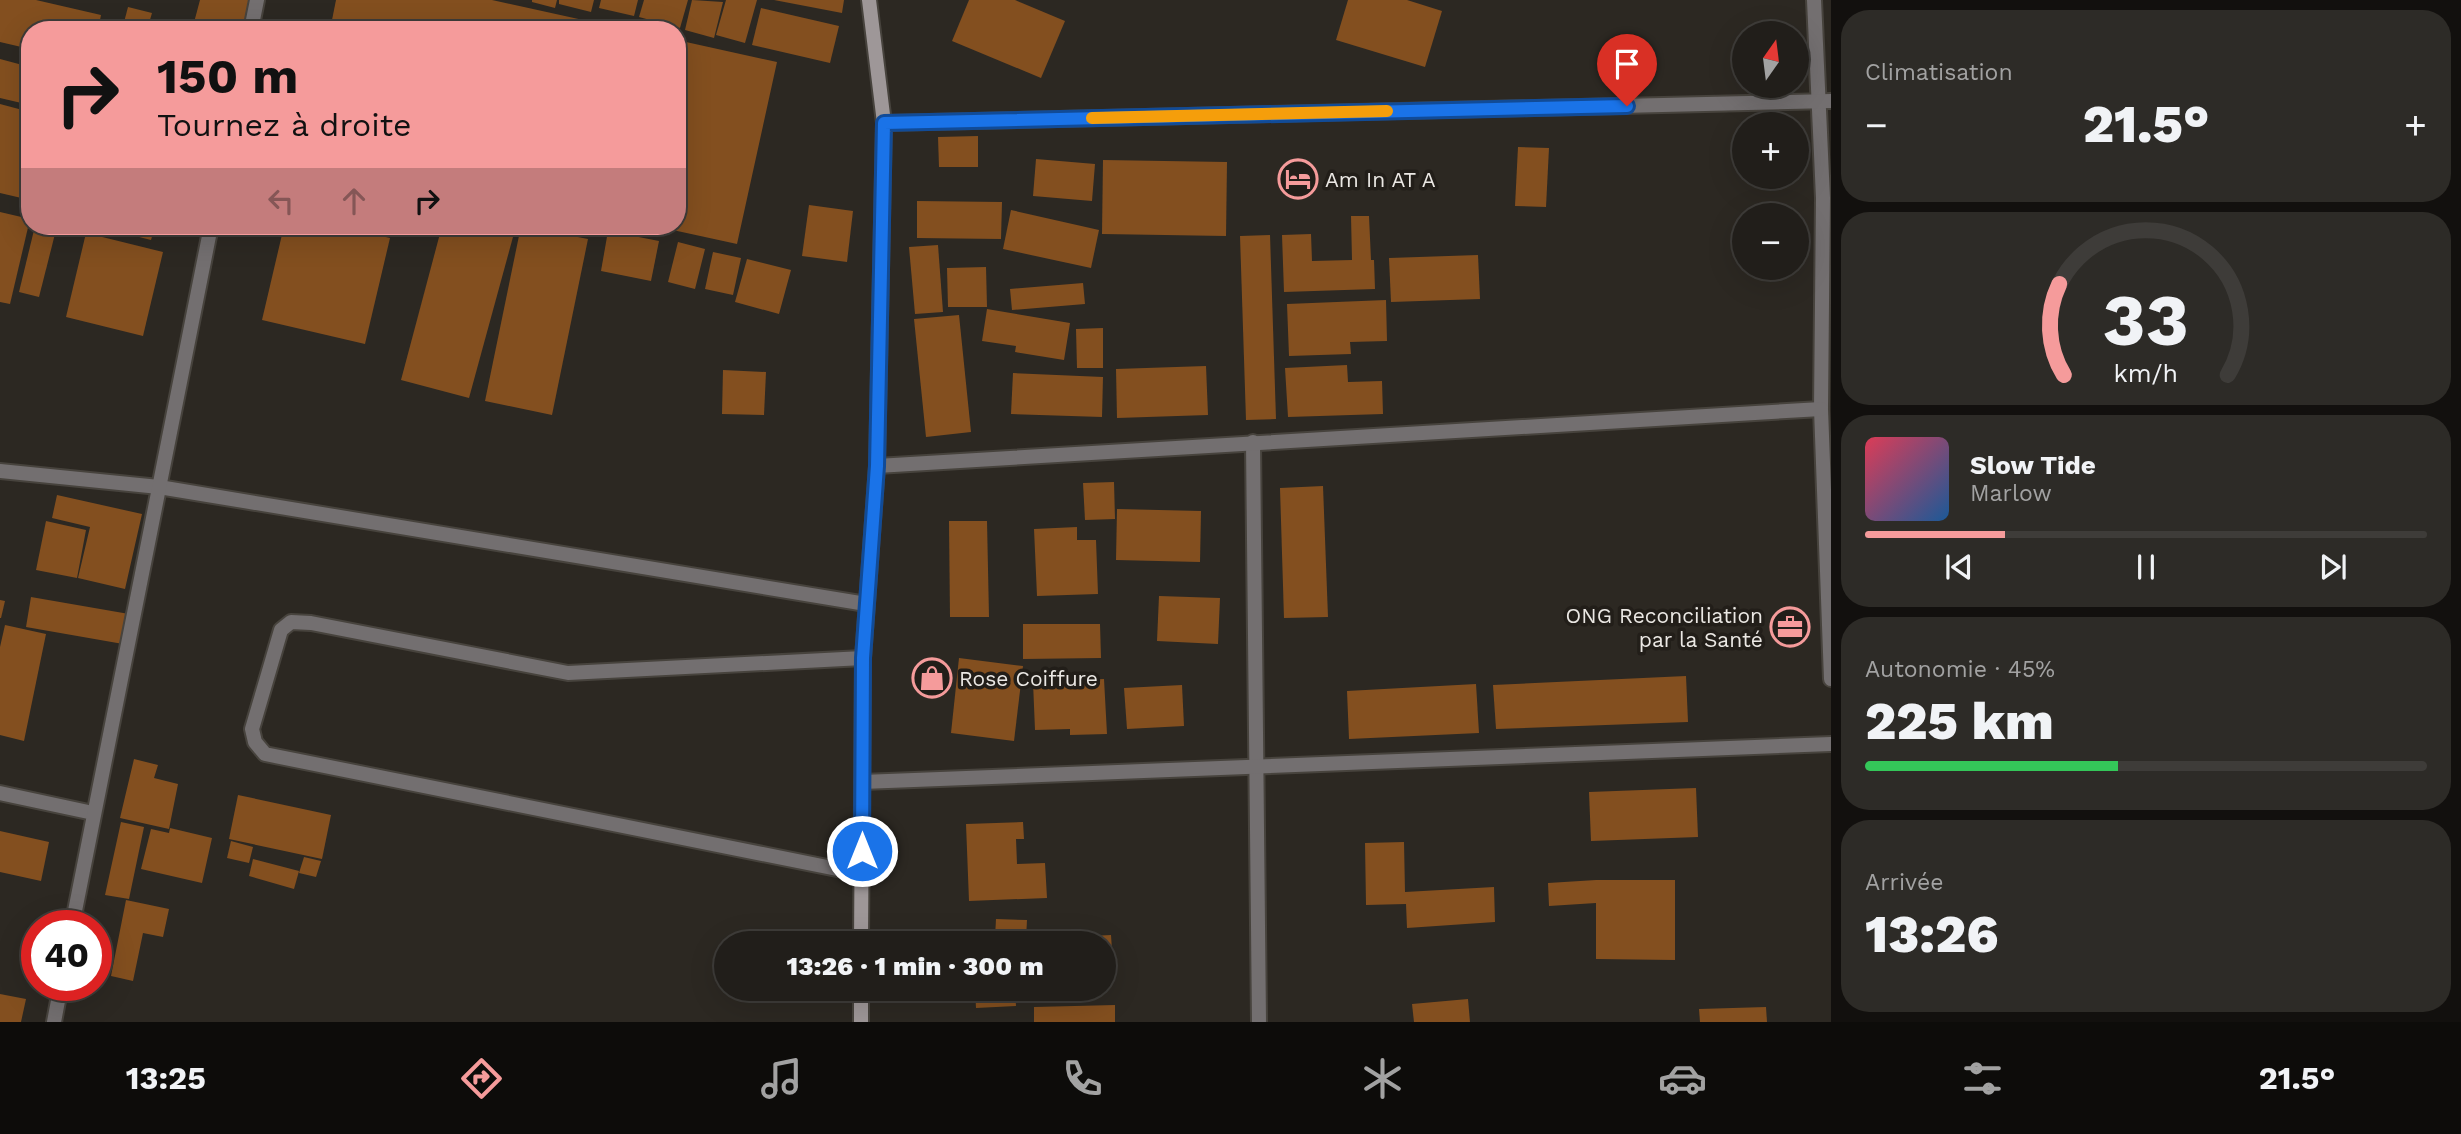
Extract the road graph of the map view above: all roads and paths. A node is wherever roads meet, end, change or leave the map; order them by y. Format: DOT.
graph roads {
  1 [pos="257,0"];
  2 [pos="869,0"];
  3 [pos="1814,0"];
  4 [pos="253,21"];
  5 [pos="1825,101"];
  6 [pos="884,123"];
  7 [pos="1827,200"];
  8 [pos="209,235"];
  9 [pos="1821,409"];
  10 [pos="1253,442"];
  11 [pos="1827,447"];
  12 [pos="877,466"];
  13 [pos="0,471"];
  14 [pos="159,487"];
  15 [pos="866,604"];
  16 [pos="863,658"];
  17 [pos="1831,678"];
  18 [pos="1831,744"];
  19 [pos="1256,768"];
  20 [pos="862,782"];
  21 [pos="0,793"];
  22 [pos="93,813"];
  23 [pos="862,874"];
  24 [pos="75,910"];
  25 [pos="861,931"];
  26 [pos="58,1001"];
  27 [pos="861,1001"];
  28 [pos="54,1022"];
  29 [pos="861,1022"];
  30 [pos="1259,1022"];
  1 -- 4 [label="street"];
  2 -- 6 [label="street"];
  3 -- 5 [label="street"];
  5 -- 6 [label="street"];
  5 -- 7 [label="street"];
  6 -- 12 [label="street"];
  7 -- 9 [label="street"];
  8 -- 14 [label="street"];
  9 -- 10 [label="street"];
  9 -- 11 [label="street"];
  10 -- 12 [label="street"];
  10 -- 19 [label="street"];
  11 -- 17 [label="street"];
  12 -- 15 [label="street"];
  13 -- 14 [label="street"];
  14 -- 15 [label="street"];
  14 -- 22 [label="street"];
  15 -- 16 [label="street"];
  16 -- 20 [label="street"];
  16 -- 23 [label="street"];
  18 -- 19 [label="street"];
  19 -- 20 [label="street"];
  19 -- 30 [label="street"];
  20 -- 23 [label="street"];
  21 -- 22 [label="street"];
  22 -- 24 [label="street"];
  23 -- 25 [label="street"];
  26 -- 28 [label="street"];
  27 -- 29 [label="street"];
}
